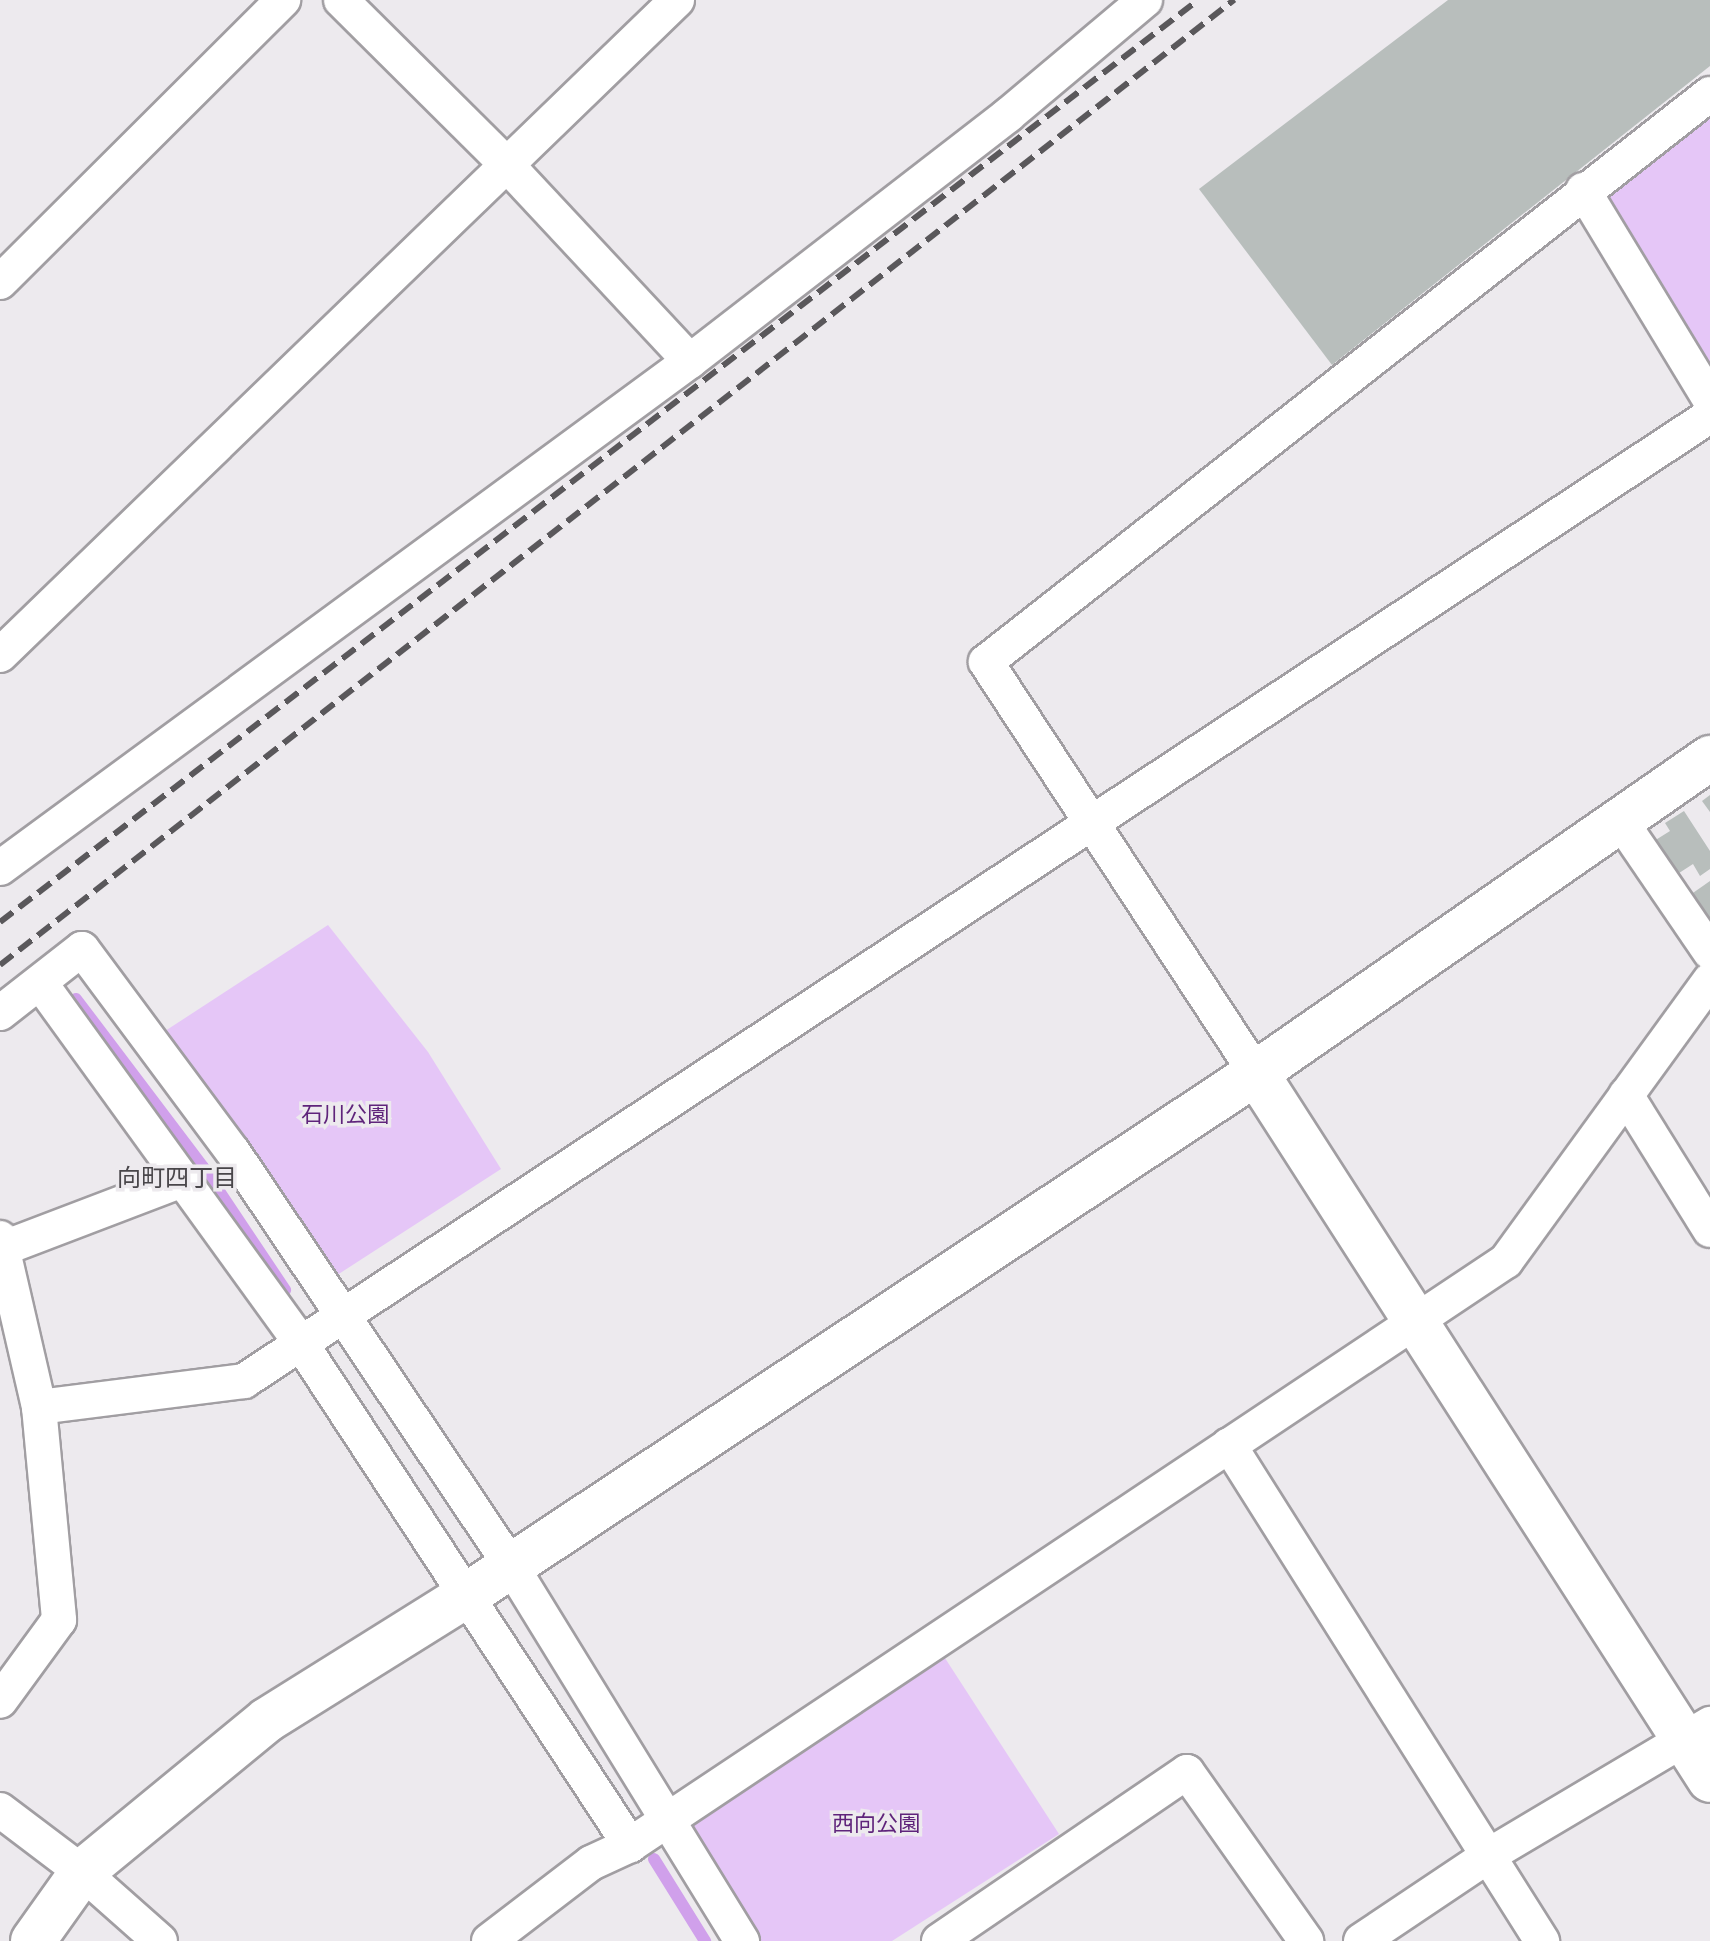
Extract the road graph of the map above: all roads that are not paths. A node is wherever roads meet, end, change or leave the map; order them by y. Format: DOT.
graph roads {
  1 [pos="283,0"];
  2 [pos="341,0"];
  3 [pos="677,0"];
  4 [pos="1145,0"];
  5 [pos="1710,94"];
  6 [pos="507,165"];
  7 [pos="1583,190"];
  8 [pos="0,282"];
  9 [pos="690,361"];
  10 [pos="1710,400"];
  11 [pos="1710,416"];
  12 [pos="0,655"];
  13 [pos="1710,758"];
  14 [pos="1092,822"];
  15 [pos="1622,823"];
  16 [pos="3,860"];
  17 [pos="1710,952"];
  18 [pos="1710,980"];
  19 [pos="41,984"];
  20 [pos="0,1013"];
  21 [pos="1256,1073"];
  22 [pos="1626,1095"];
  23 [pos="182,1180"];
  24 [pos="1710,1230"];
  25 [pos="2,1243"];
  26 [pos="345,1316"];
  27 [pos="1418,1322"];
  28 [pos="300,1342"];
  29 [pos="39,1407"];
  30 [pos="1229,1445"];
  31 [pos="510,1564"];
  32 [pos="467,1595"];
  33 [pos="0,1701"];
  34 [pos="1697,1732"];
  35 [pos="1710,1780"];
  36 [pos="0,1810"];
  37 [pos="668,1817"];
  38 [pos="630,1845"];
  39 [pos="1491,1854"];
  40 [pos="82,1872"];
  41 [pos="33,1941"];
  42 [pos="160,1941"];
  43 [pos="489,1941"];
  44 [pos="742,1941"];
  45 [pos="939,1941"];
  46 [pos="1306,1941"];
  47 [pos="1361,1941"];
  48 [pos="1542,1941"];
  1 -- 8 [label="street"];
  2 -- 6 [label="street"];
  3 -- 6 [label="street"];
  4 -- 9 [label="street"];
  5 -- 7 [label="street"];
  6 -- 9 [label="street"];
  6 -- 12 [label="street"];
  7 -- 10 [label="street"];
  7 -- 14 [label="street"];
  9 -- 16 [label="street"];
  11 -- 14 [label="street"];
  13 -- 15 [label="street"];
  14 -- 21 [label="street"];
  14 -- 26 [label="street"];
  15 -- 17 [label="street"];
  15 -- 21 [label="street"];
  18 -- 22 [label="street"];
  19 -- 20 [label="street"];
  19 -- 23 [label="street"];
  19 -- 26 [label="street"];
  21 -- 27 [label="street"];
  21 -- 31 [label="street"];
  22 -- 24 [label="street"];
  22 -- 27 [label="street"];
  23 -- 25 [label="street"];
  23 -- 28 [label="street"];
  25 -- 29 [label="street"];
  26 -- 28 [label="street"];
  26 -- 31 [label="street"];
  27 -- 30 [label="street"];
  27 -- 34 [label="street"];
  28 -- 29 [label="street"];
  28 -- 32 [label="street"];
  29 -- 33 [label="street"];
  30 -- 37 [label="street"];
  30 -- 39 [label="street"];
  31 -- 32 [label="street"];
  31 -- 37 [label="street"];
  32 -- 38 [label="street"];
  32 -- 40 [label="street"];
  34 -- 35 [label="street"];
  34 -- 39 [label="street"];
  36 -- 40 [label="street"];
  37 -- 38 [label="street"];
  37 -- 44 [label="street"];
  38 -- 43 [label="street"];
  39 -- 47 [label="street"];
  39 -- 48 [label="street"];
  40 -- 41 [label="street"];
  40 -- 42 [label="street"];
  45 -- 46 [label="street"];
}
